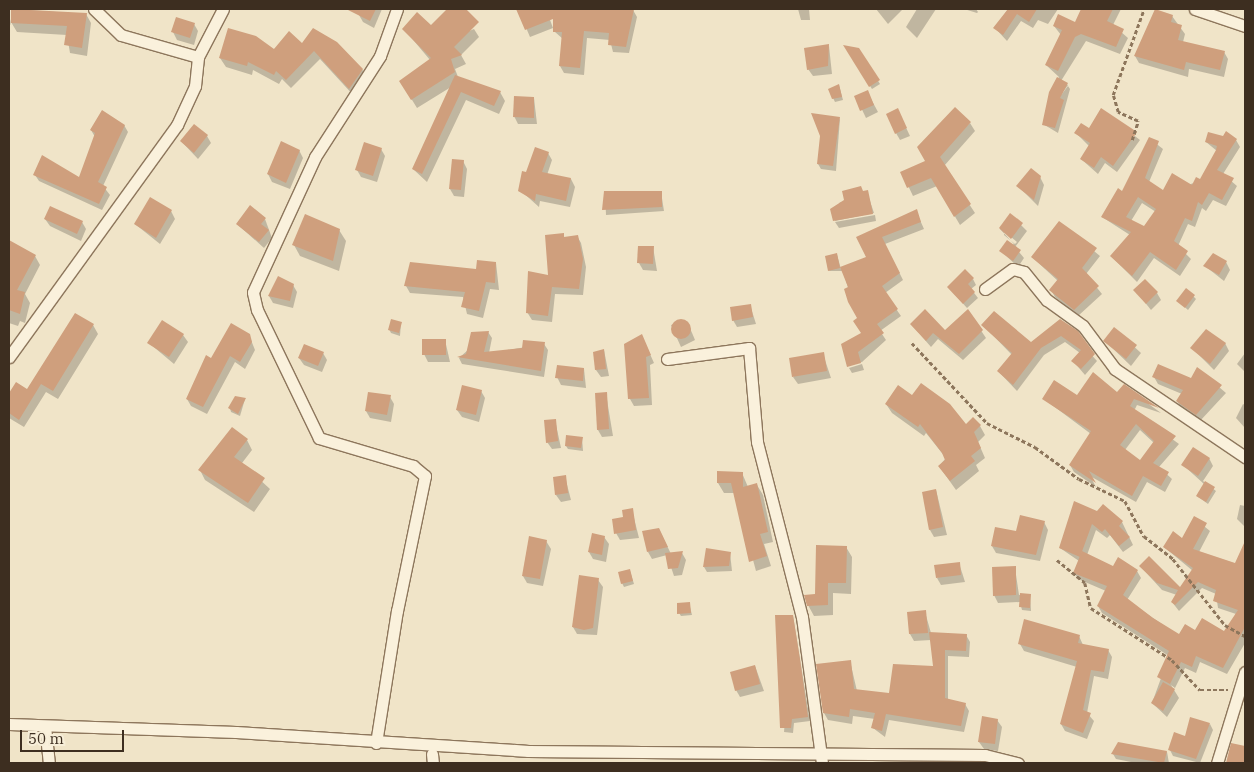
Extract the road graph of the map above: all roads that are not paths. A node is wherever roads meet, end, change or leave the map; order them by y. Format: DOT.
graph roads {
  1 [pos="94,9"];
  2 [pos="223,9"];
  3 [pos="397,9"];
  4 [pos="1195,9"];
  5 [pos="1245,26"];
  6 [pos="198,57"];
  7 [pos="985,289"];
  8 [pos="9,358"];
  9 [pos="667,359"];
  10 [pos="1245,457"];
  11 [pos="1245,672"];
  12 [pos="9,724"];
  13 [pos="45,726"];
  14 [pos="376,743"];
  15 [pos="822,759"];
  16 [pos="984,759"];
  17 [pos="49,763"];
  18 [pos="1018,763"];
  19 [pos="1217,763"];
  1 -- 6 [label="street"];
  2 -- 6 [label="street"];
  3 -- 14 [label="street"];
  4 -- 5 [label="street"];
  6 -- 8 [label="street"];
  7 -- 10 [label="street"];
  9 -- 15 [label="street"];
  11 -- 19 [label="street"];
  12 -- 13 [label="street"];
  13 -- 14 [label="street"];
  13 -- 17 [label="street"];
  14 -- 15 [label="street"];
  15 -- 16 [label="street"];
  16 -- 18 [label="street"];
}
